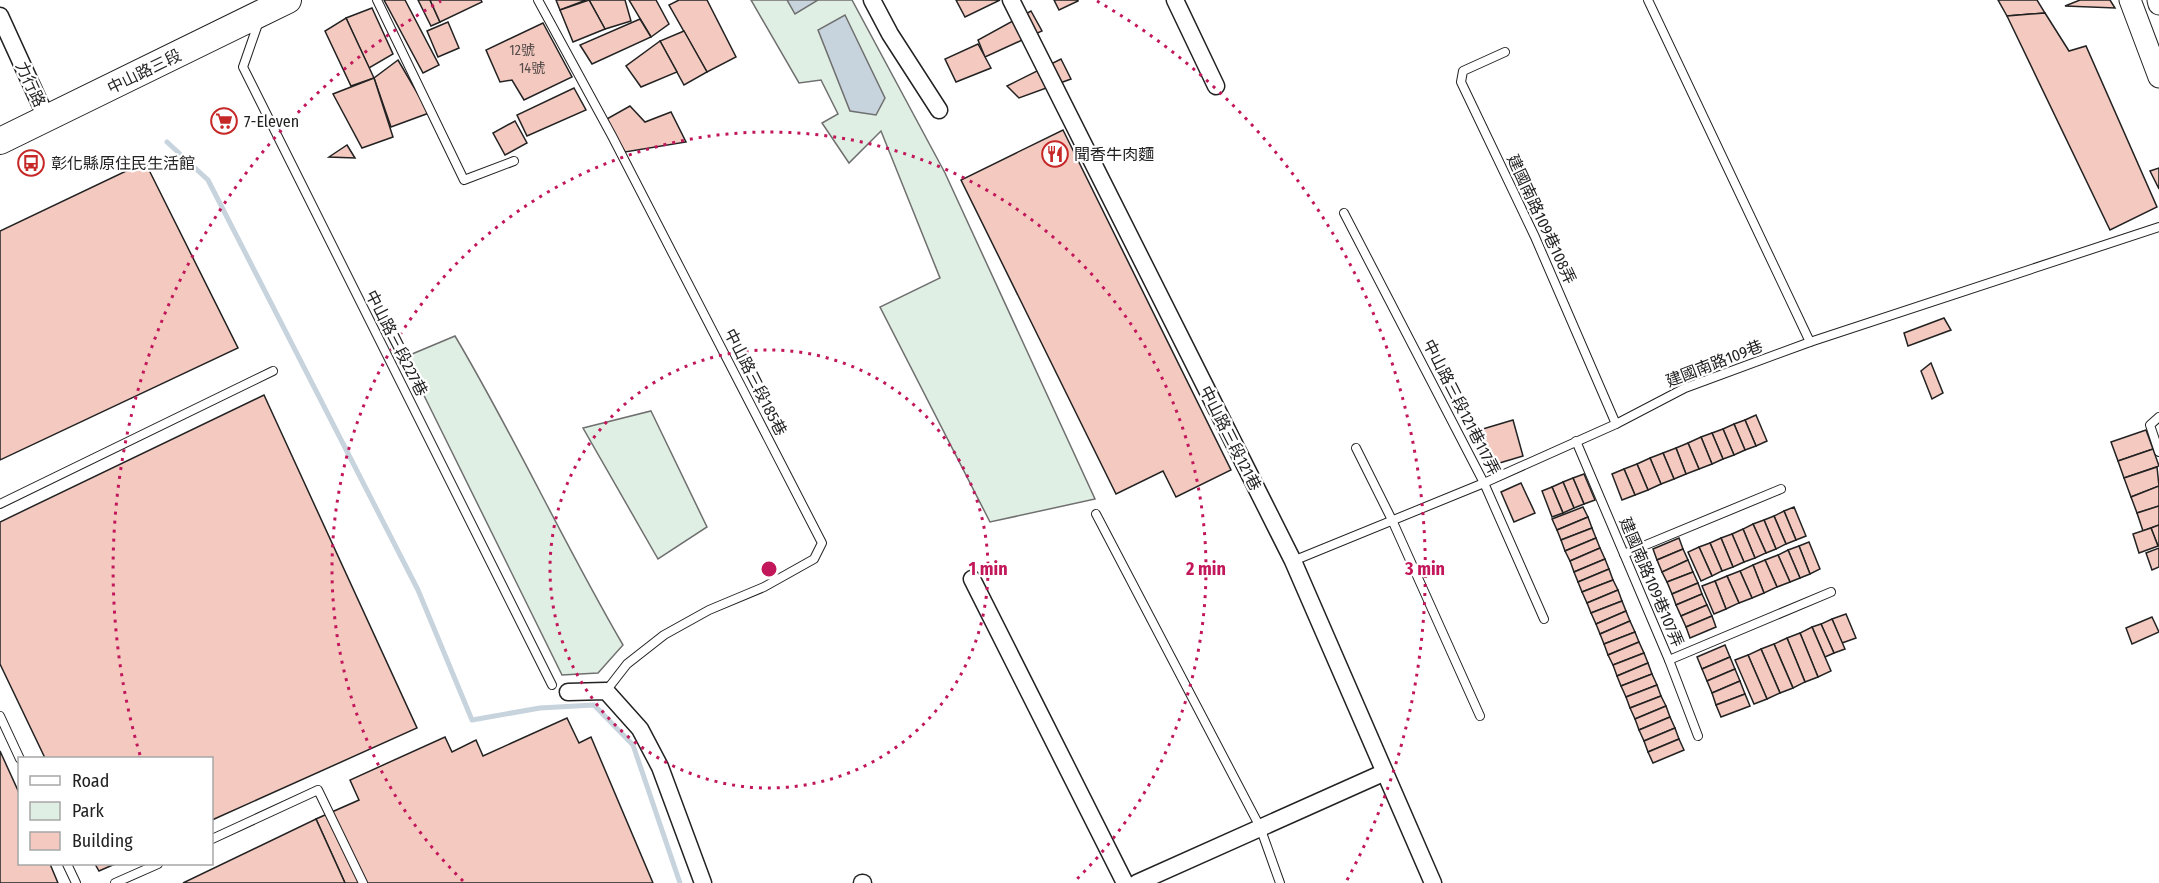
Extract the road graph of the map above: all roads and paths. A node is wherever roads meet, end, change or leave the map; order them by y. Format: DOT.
graph roads {
  1 [pos="288,0"];
  2 [pos="377,0"];
  3 [pos="538,0"];
  4 [pos="872,0"];
  5 [pos="1011,0"];
  6 [pos="1175,0"];
  7 [pos="1648,0"];
  8 [pos="2130,0"];
  9 [pos="262,6"];
  10 [pos="0,16"];
  11 [pos="1505,52"];
  12 [pos="2159,77"];
  13 [pos="1216,86"];
  14 [pos="939,110"];
  15 [pos="47,118"];
  16 [pos="0,141"];
  17 [pos="514,161"];
  18 [pos="1344,213"];
  19 [pos="2159,227"];
  20 [pos="1810,342"];
  21 [pos="273,371"];
  22 [pos="2159,417"];
  23 [pos="1616,424"];
  24 [pos="1576,441"];
  25 [pos="1356,448"];
  26 [pos="2159,452"];
  27 [pos="1484,483"];
  28 [pos="1781,489"];
  29 [pos="0,504"];
  30 [pos="1096,514"];
  31 [pos="1392,520"];
  32 [pos="1624,554"];
  33 [pos="1293,561"];
  34 [pos="972,579"];
  35 [pos="1831,592"];
  36 [pos="1544,619"];
  37 [pos="1669,660"];
  38 [pos="552,685"];
  39 [pos="606,691"];
  40 [pos="568,692"];
  41 [pos="0,716"];
  42 [pos="1480,716"];
  43 [pos="1698,736"];
  44 [pos="19,757"];
  45 [pos="1383,772"];
  46 [pos="1260,827"];
  47 [pos="213,839"];
  48 [pos="67,865"];
  49 [pos="156,865"];
  50 [pos="76,883"];
  51 [pos="116,883"];
  52 [pos="363,883"];
  53 [pos="703,883"];
  54 [pos="1125,883"];
  55 [pos="1137,883"];
  56 [pos="1280,883"];
  57 [pos="1433,883"];
  1 -- 9 [label="main road, 中山路三段"];
  2 -- 17 [label="lane"];
  3 -- 39 [label="lane, 中山路三段185巷"];
  4 -- 14 [label="street"];
  5 -- 33 [label="street, 中山路三段121巷"];
  6 -- 13 [label="street"];
  7 -- 20 [label="lane"];
  8 -- 12 [label="street"];
  9 -- 15 [label="main road, 中山路三段"];
  9 -- 38 [label="lane, 中山路三段227巷"];
  10 -- 15 [label="street, 力行路"];
  11 -- 23 [label="lane, 建國南路109巷108弄"];
  15 -- 16 [label="main road, 中山路三段"];
  18 -- 27 [label="lane, 中山路三段121巷117弄"];
  19 -- 20 [label="lane, 建國南路109巷"];
  20 -- 23 [label="lane, 建國南路109巷"];
  21 -- 29 [label="lane"];
  22 -- 26 [label="lane"];
  23 -- 24 [label="lane, 建國南路109巷"];
  24 -- 27 [label="lane, 建國南路109巷"];
  24 -- 32 [label="lane, 建國南路109巷107弄"];
  25 -- 31 [label="lane"];
  27 -- 31 [label="lane, 建國南路109巷"];
  27 -- 36 [label="lane, 中山路三段121巷117弄"];
  28 -- 32 [label="lane"];
  30 -- 46 [label="lane"];
  31 -- 33 [label="lane, 建國南路109巷"];
  31 -- 42 [label="lane"];
  32 -- 37 [label="lane, 建國南路109巷107弄"];
  33 -- 45 [label="street, 中山路三段121巷"];
  34 -- 54 [label="street"];
  35 -- 37 [label="lane"];
  37 -- 43 [label="lane, 建國南路109巷107弄"];
  39 -- 40 [label="street"];
  39 -- 53 [label="street"];
  41 -- 44 [label="lane"];
  45 -- 46 [label="street"];
  45 -- 57 [label="street, 中山路三段121巷"];
  46 -- 55 [label="street"];
  46 -- 56 [label="lane"];
  47 -- 52 [label="lane"];
  48 -- 50 [label="lane"];
  49 -- 51 [label="lane"];
}
